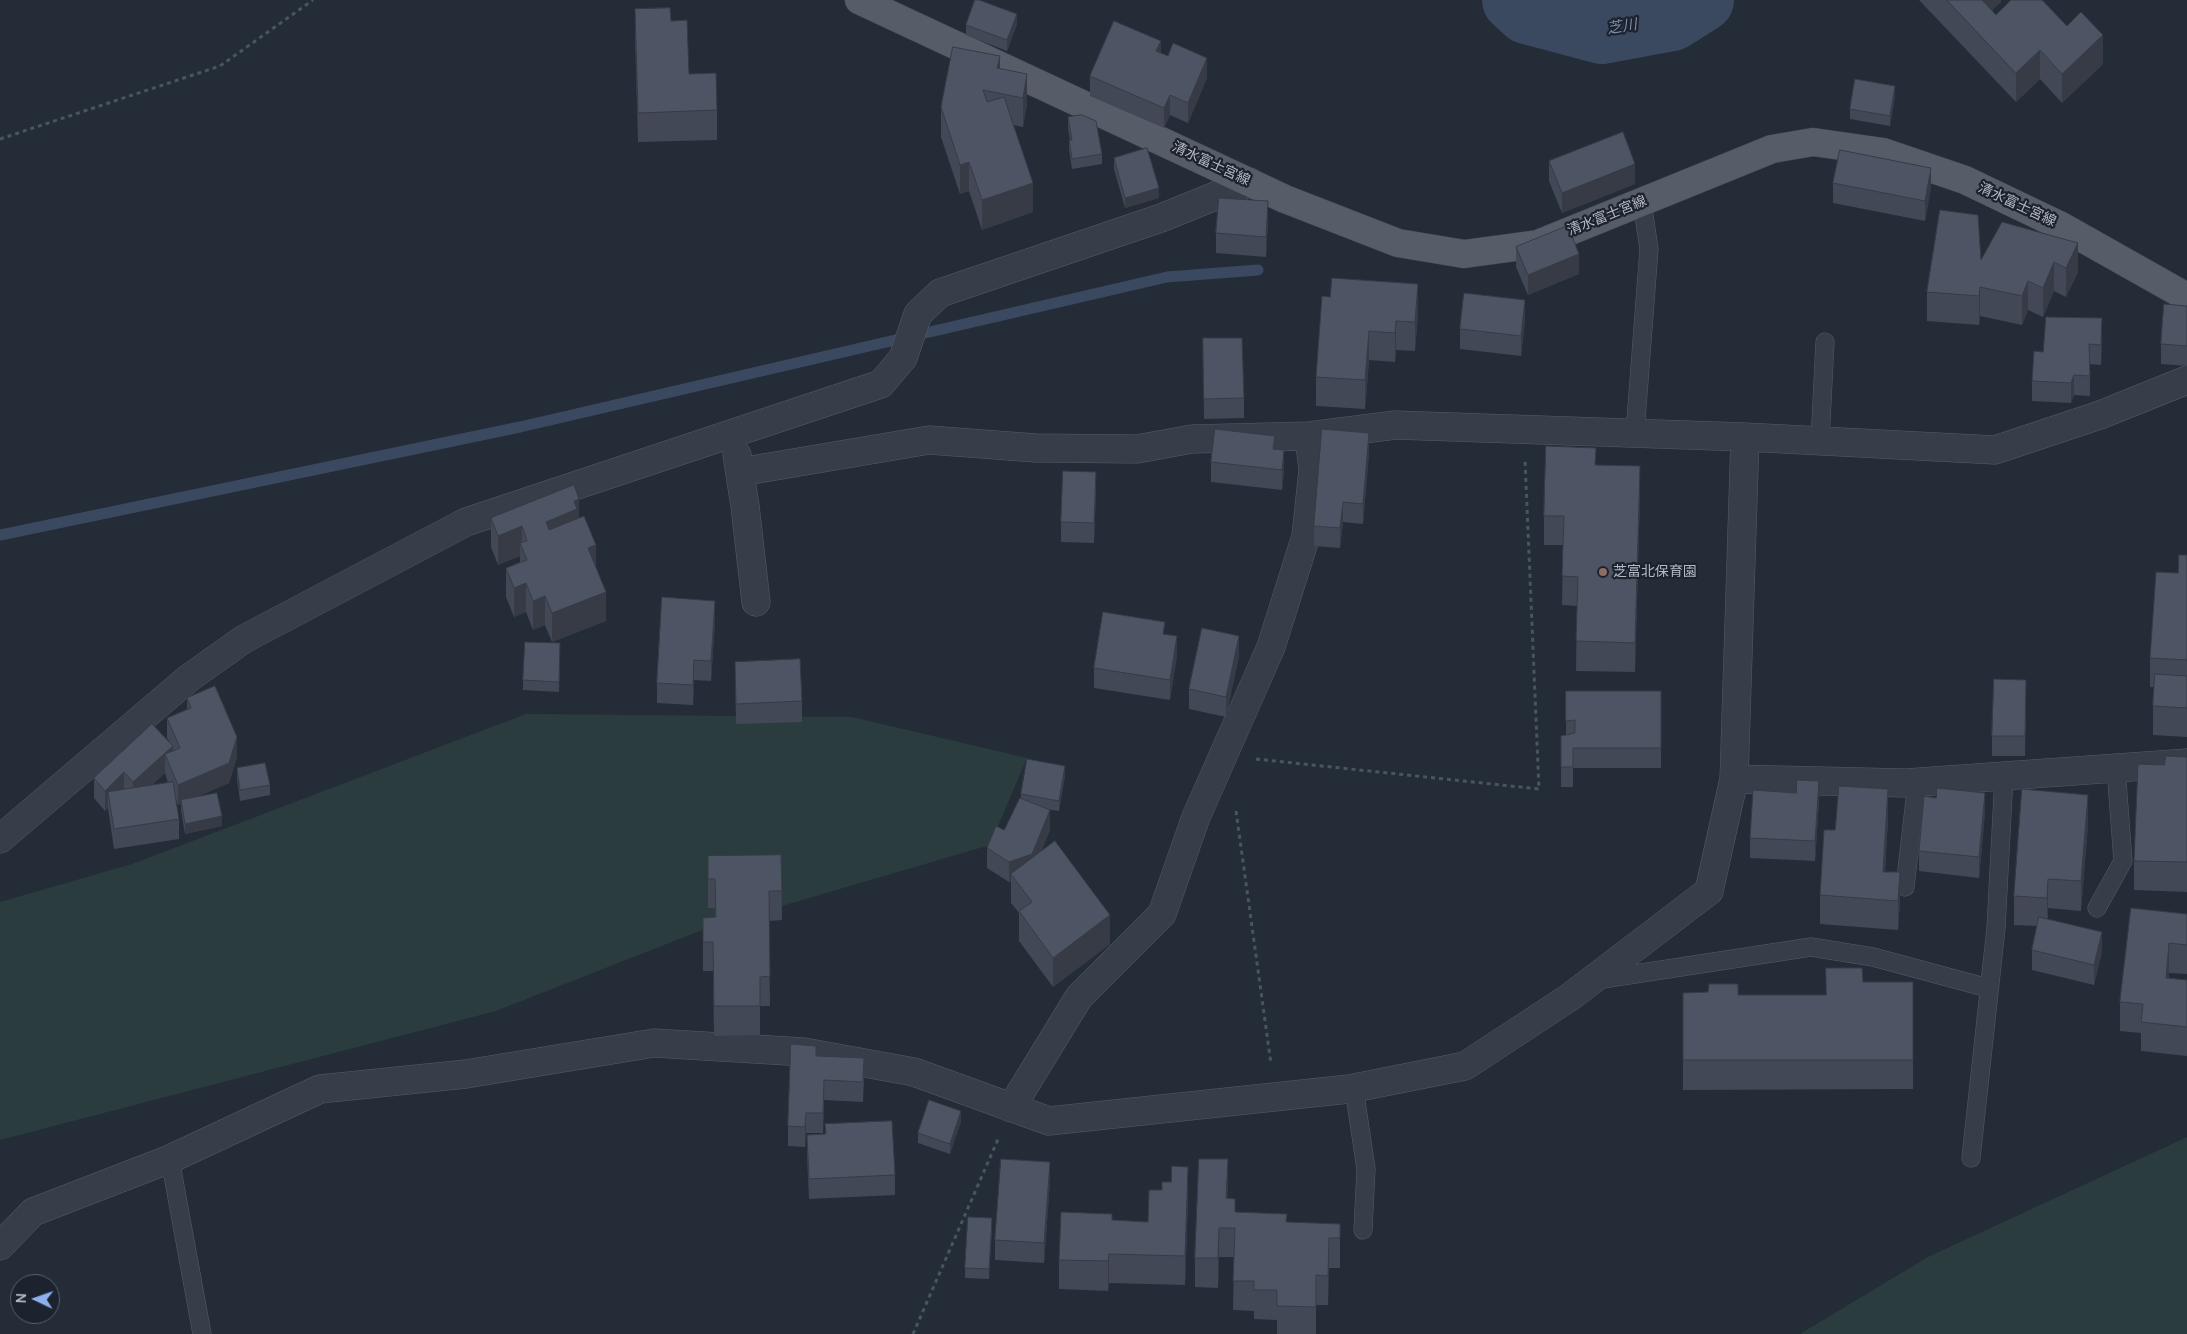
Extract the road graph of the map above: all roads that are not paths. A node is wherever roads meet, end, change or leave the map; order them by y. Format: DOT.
graph roads {
  1 [pos="859,0"];
  2 [pos="1250,182"];
  3 [pos="1642,202"];
  4 [pos="2187,297"];
  5 [pos="1825,342"];
  6 [pos="2187,380"];
  7 [pos="733,432"];
  8 [pos="1635,433"];
  9 [pos="1309,436"];
  10 [pos="1745,437"];
  11 [pos="1820,441"];
  12 [pos="740,472"];
  13 [pos="756,602"];
  14 [pos="2187,763"];
  15 [pos="2116,768"];
  16 [pos="2004,776"];
  17 [pos="1734,779"];
  18 [pos="1917,782"];
  19 [pos="0,839"];
  20 [pos="1905,887"];
  21 [pos="2097,908"];
  22 [pos="1591,981"];
  23 [pos="1988,988"];
  24 [pos="1354,1088"];
  25 [pos="1011,1108"];
  26 [pos="1971,1158"];
  27 [pos="170,1159"];
  28 [pos="1363,1230"];
  29 [pos="0,1246"];
  30 [pos="202,1334"];
  1 -- 2 [label="main road, 清水富士宮線"];
  2 -- 3 [label="main road, 清水富士宮線"];
  2 -- 7 [label="street"];
  3 -- 4 [label="main road, 清水富士宮線"];
  3 -- 8 [label="lane"];
  5 -- 11 [label="lane"];
  6 -- 11 [label="street"];
  7 -- 12 [label="street"];
  7 -- 19 [label="street"];
  8 -- 9 [label="street"];
  8 -- 10 [label="street"];
  9 -- 12 [label="street"];
  9 -- 25 [label="street"];
  10 -- 11 [label="street"];
  10 -- 17 [label="street"];
  12 -- 13 [label="street"];
  14 -- 15 [label="street"];
  15 -- 16 [label="street"];
  15 -- 21 [label="lane"];
  16 -- 18 [label="street"];
  16 -- 23 [label="lane"];
  17 -- 18 [label="street"];
  17 -- 22 [label="street"];
  18 -- 20 [label="lane"];
  22 -- 23 [label="lane"];
  22 -- 24 [label="street"];
  23 -- 26 [label="lane"];
  24 -- 25 [label="street"];
  24 -- 28 [label="lane"];
  25 -- 27 [label="street"];
  27 -- 29 [label="street"];
  27 -- 30 [label="lane"];
}
